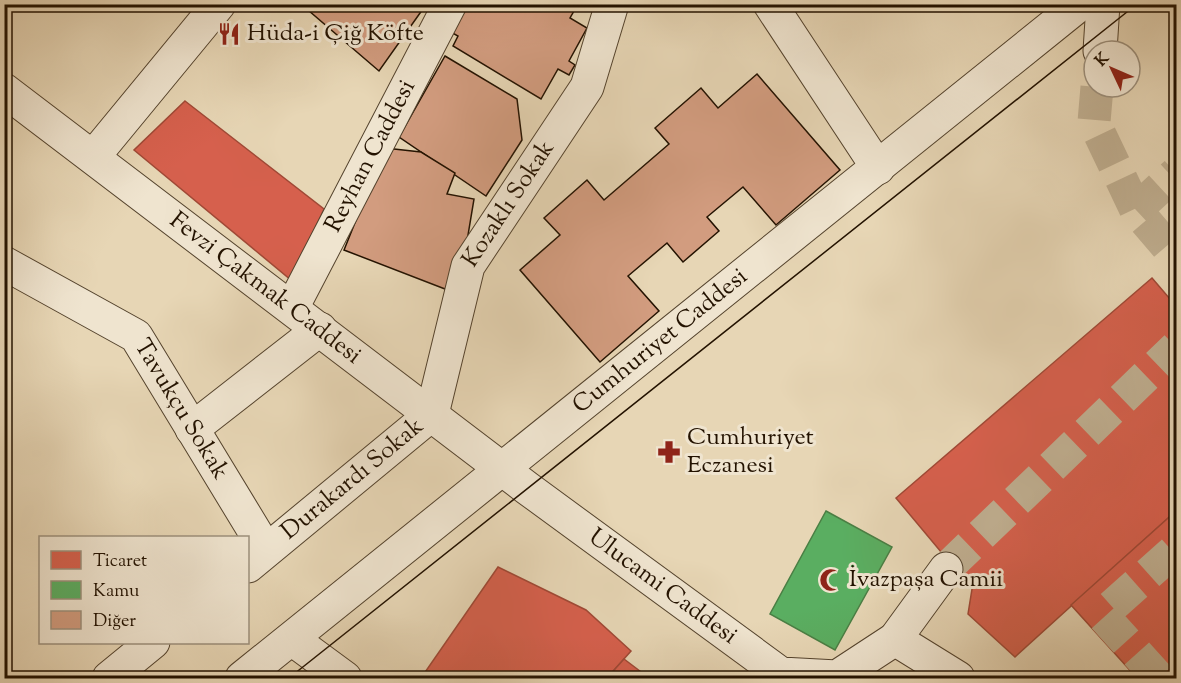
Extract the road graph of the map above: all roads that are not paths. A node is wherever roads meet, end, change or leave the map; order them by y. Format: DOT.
graph roads {
  1 [pos="219,4"];
  2 [pos="450,4"];
  3 [pos="612,4"];
  4 [pos="770,4"];
  5 [pos="1080,4"];
  6 [pos="1103,4"];
  7 [pos="1101,39"];
  8 [pos="4,90"];
  9 [pos="93,157"];
  10 [pos="878,168"];
  11 [pos="4,263"];
  12 [pos="292,308"];
  13 [pos="320,329"];
  14 [pos="432,414"];
  15 [pos="192,429"];
  16 [pos="516,479"];
  17 [pos="246,536"];
  18 [pos="249,542"];
  19 [pos="257,558"];
  20 [pos="945,569"];
  21 [pos="292,639"];
  22 [pos="895,639"];
  23 [pos="151,644"];
  24 [pos="779,676"];
  25 [pos="109,678"];
  26 [pos="242,678"];
  27 [pos="345,678"];
  28 [pos="958,678"];
  1 -- 9 [label="street"];
  2 -- 12 [label="street, Reyhan Caddesi"];
  3 -- 14 [label="street, Kozaklı Sokak"];
  4 -- 10 [label="street"];
  5 -- 10 [label="street, Cumhuriyet Caddesi"];
  6 -- 7 [label="street"];
  8 -- 9 [label="street, Fevzi Çakmak Caddesi"];
  9 -- 12 [label="street, Fevzi Çakmak Caddesi"];
  10 -- 16 [label="street, Cumhuriyet Caddesi"];
  11 -- 15 [label="street, Tavukçu Sokak"];
  12 -- 13 [label="street, Fevzi Çakmak Caddesi"];
  13 -- 14 [label="street, Fevzi Çakmak Caddesi"];
  13 -- 15 [label="street"];
  14 -- 16 [label="street, Fevzi Çakmak Caddesi"];
  14 -- 19 [label="street, Durakardı Sokak"];
  15 -- 17 [label="street, Tavukçu Sokak"];
  16 -- 21 [label="street, Cumhuriyet Caddesi"];
  16 -- 24 [label="street, Ulucami Caddesi"];
  18 -- 19 [label="street, Tavukçu Sokak"];
  20 -- 22 [label="street"];
  21 -- 26 [label="street, Cumhuriyet Caddesi"];
  21 -- 27 [label="street"];
  22 -- 24 [label="street, Ulucami Caddesi"];
  22 -- 28 [label="street"];
  23 -- 25 [label="street"];
}
